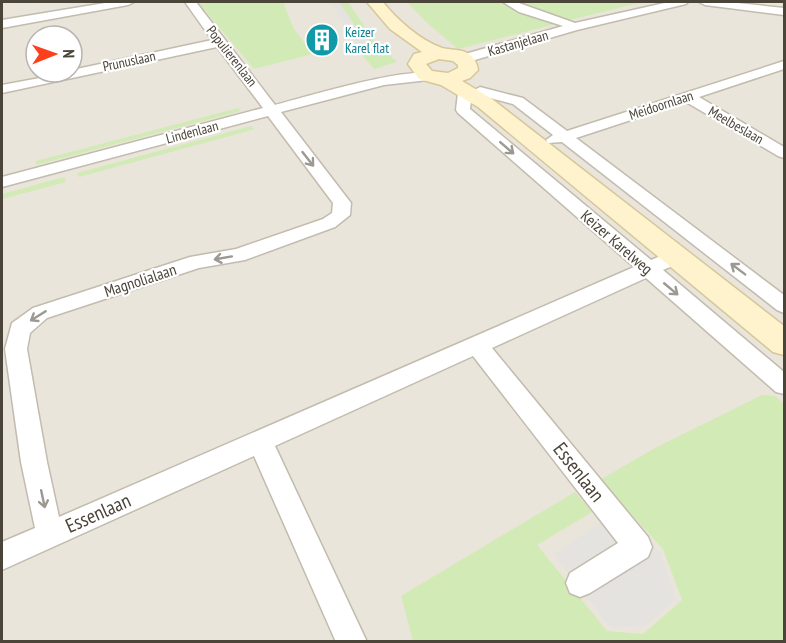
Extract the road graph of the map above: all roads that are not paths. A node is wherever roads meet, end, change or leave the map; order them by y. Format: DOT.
graph roads {
  1 [pos="128,2"];
  2 [pos="190,2"];
  3 [pos="375,2"];
  4 [pos="509,2"];
  5 [pos="682,2"];
  6 [pos="705,2"];
  7 [pos="732,3"];
  8 [pos="784,12"];
  9 [pos="2,24"];
  10 [pos="574,27"];
  11 [pos="221,42"];
  12 [pos="784,65"];
  13 [pos="430,66"];
  14 [pos="472,84"];
  15 [pos="2,88"];
  16 [pos="687,96"];
  17 [pos="274,111"];
  18 [pos="564,137"];
  19 [pos="538,145"];
  20 [pos="784,153"];
  21 [pos="2,182"];
  22 [pos="675,257"];
  23 [pos="648,269"];
  24 [pos="784,304"];
  25 [pos="784,343"];
  26 [pos="477,345"];
  27 [pos="784,385"];
  28 [pos="260,441"];
  29 [pos="50,535"];
  30 [pos="2,556"];
  31 [pos="580,583"];
  32 [pos="352,642"];
  1 -- 9 [label="street"];
  2 -- 11 [label="street, Populierenlaan"];
  3 -- 13 [label="main road, Keizer Karelweg"];
  4 -- 10 [label="street, Kastanjelaan"];
  5 -- 10 [label="street, Kastanjelaan"];
  6 -- 7 [label="street"];
  7 -- 8 [label="street"];
  10 -- 14 [label="street, Kastanjelaan"];
  11 -- 15 [label="street, Prunuslaan"];
  11 -- 17 [label="street, Populierenlaan"];
  12 -- 16 [label="street, Meidoornlaan"];
  13 -- 14 [label="main road, Keizer Karelweg"];
  13 -- 14 [label="main road"];
  13 -- 17 [label="street, Lindenlaan"];
  14 -- 18 [label="street, Keizer Karelweg"];
  14 -- 19 [label="main road, Keizer Karelweg"];
  14 -- 23 [label="street, Keizer Karelweg, one-way"];
  16 -- 18 [label="street, Meidoornlaan"];
  16 -- 20 [label="street, Meelbeslaan"];
  17 -- 21 [label="street, Lindenlaan"];
  17 -- 29 [label="street, Magnolialaan, one-way"];
  18 -- 19 [label="street, Meidoornlaan"];
  24 -- 18 [label="street, Keizer Karelweg, one-way"];
  19 -- 22 [label="main road, Keizer Karelweg"];
  22 -- 23 [label="street, Essenlaan"];
  22 -- 25 [label="main road, Keizer Karelweg"];
  23 -- 26 [label="street, Essenlaan"];
  23 -- 27 [label="street, Keizer Karelweg, one-way"];
  26 -- 28 [label="street, Essenlaan"];
  26 -- 31 [label="street, Essenlaan"];
  28 -- 29 [label="street, Essenlaan"];
  28 -- 32 [label="street"];
  29 -- 30 [label="street, Essenlaan"];
}
